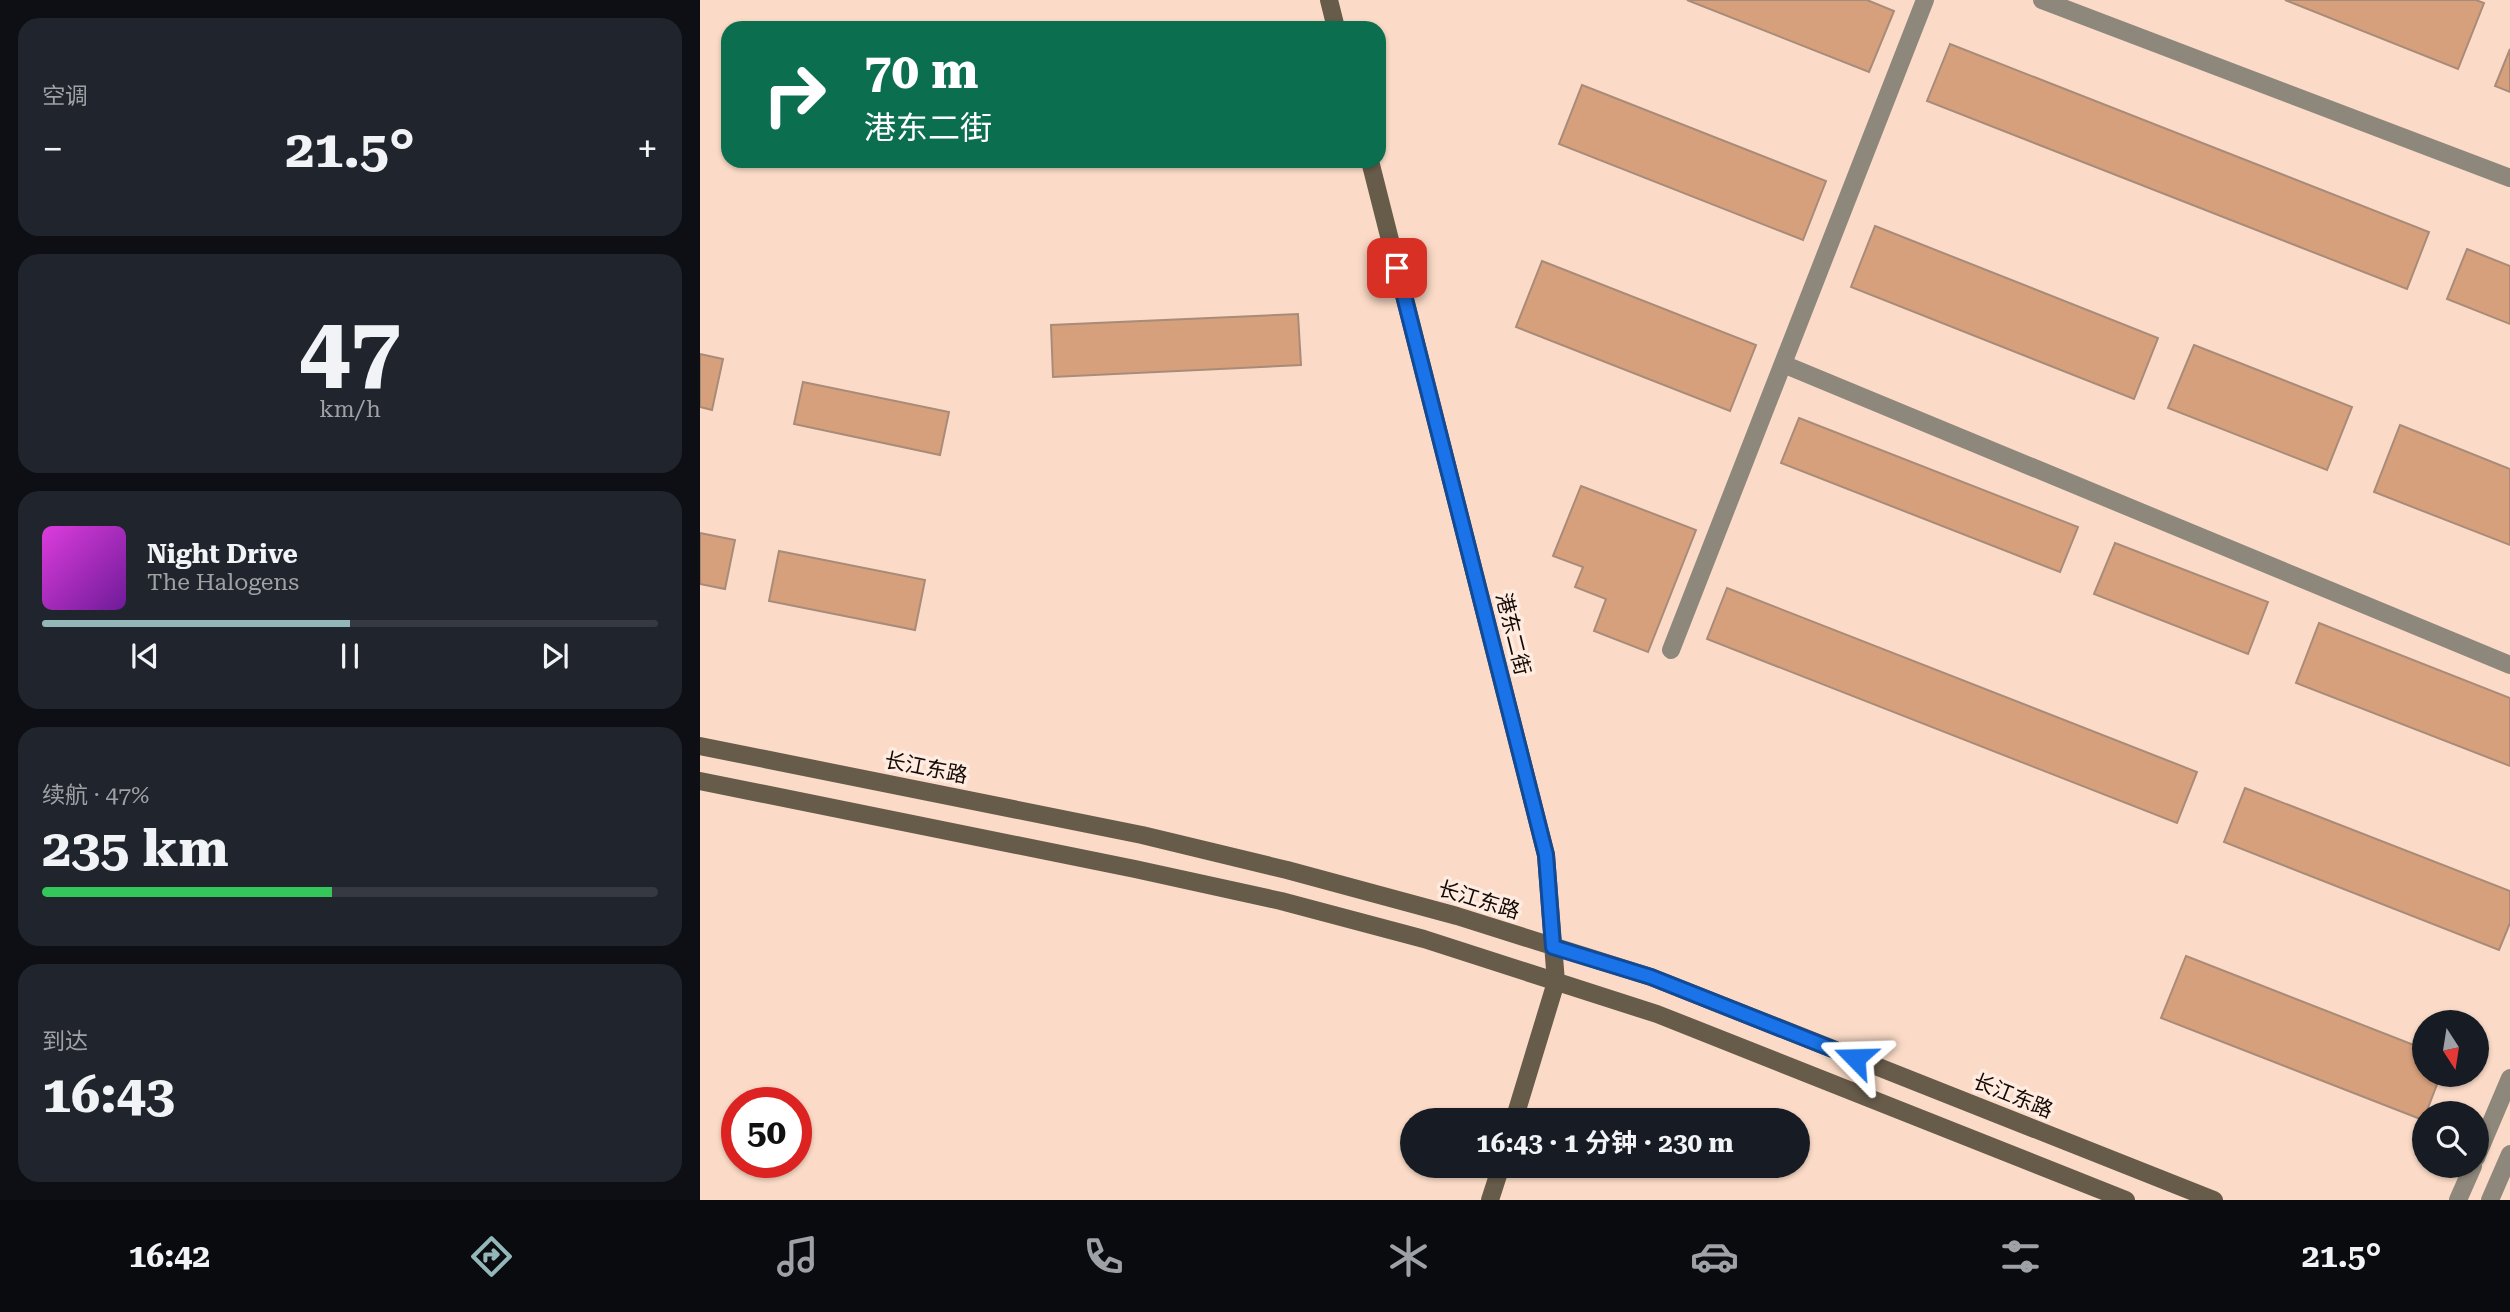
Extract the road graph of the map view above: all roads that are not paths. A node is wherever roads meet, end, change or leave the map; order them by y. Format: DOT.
graph roads {
  1 [pos="1329,0"];
  2 [pos="1925,0"];
  3 [pos="2042,0"];
  4 [pos="1334,21"];
  5 [pos="1372,168"];
  6 [pos="2510,178"];
  7 [pos="1783,364"];
  8 [pos="1671,650"];
  9 [pos="2510,665"];
  10 [pos="700,746"];
  11 [pos="700,781"];
  12 [pos="1553,947"];
  13 [pos="1556,982"];
  14 [pos="2510,1078"];
  15 [pos="1518,1108"];
  16 [pos="2489,1127"];
  17 [pos="2510,1154"];
  18 [pos="1497,1178"];
  19 [pos="2468,1178"];
  20 [pos="1490,1200"];
  21 [pos="2126,1200"];
  22 [pos="2214,1200"];
  23 [pos="2458,1200"];
  24 [pos="2490,1200"];
  1 -- 4 [label="main road"];
  2 -- 7 [label="street"];
  3 -- 6 [label="street"];
  5 -- 12 [label="main road, 港东二街"];
  7 -- 8 [label="street"];
  7 -- 9 [label="street"];
  10 -- 12 [label="main road, 长江东路"];
  11 -- 13 [label="main road"];
  12 -- 13 [label="main road, 港东二街"];
  12 -- 22 [label="main road, 长江东路"];
  13 -- 15 [label="main road, 港东二街"];
  13 -- 21 [label="main road"];
  14 -- 16 [label="street"];
  17 -- 24 [label="street"];
  18 -- 20 [label="main road"];
  19 -- 23 [label="street"];
}
